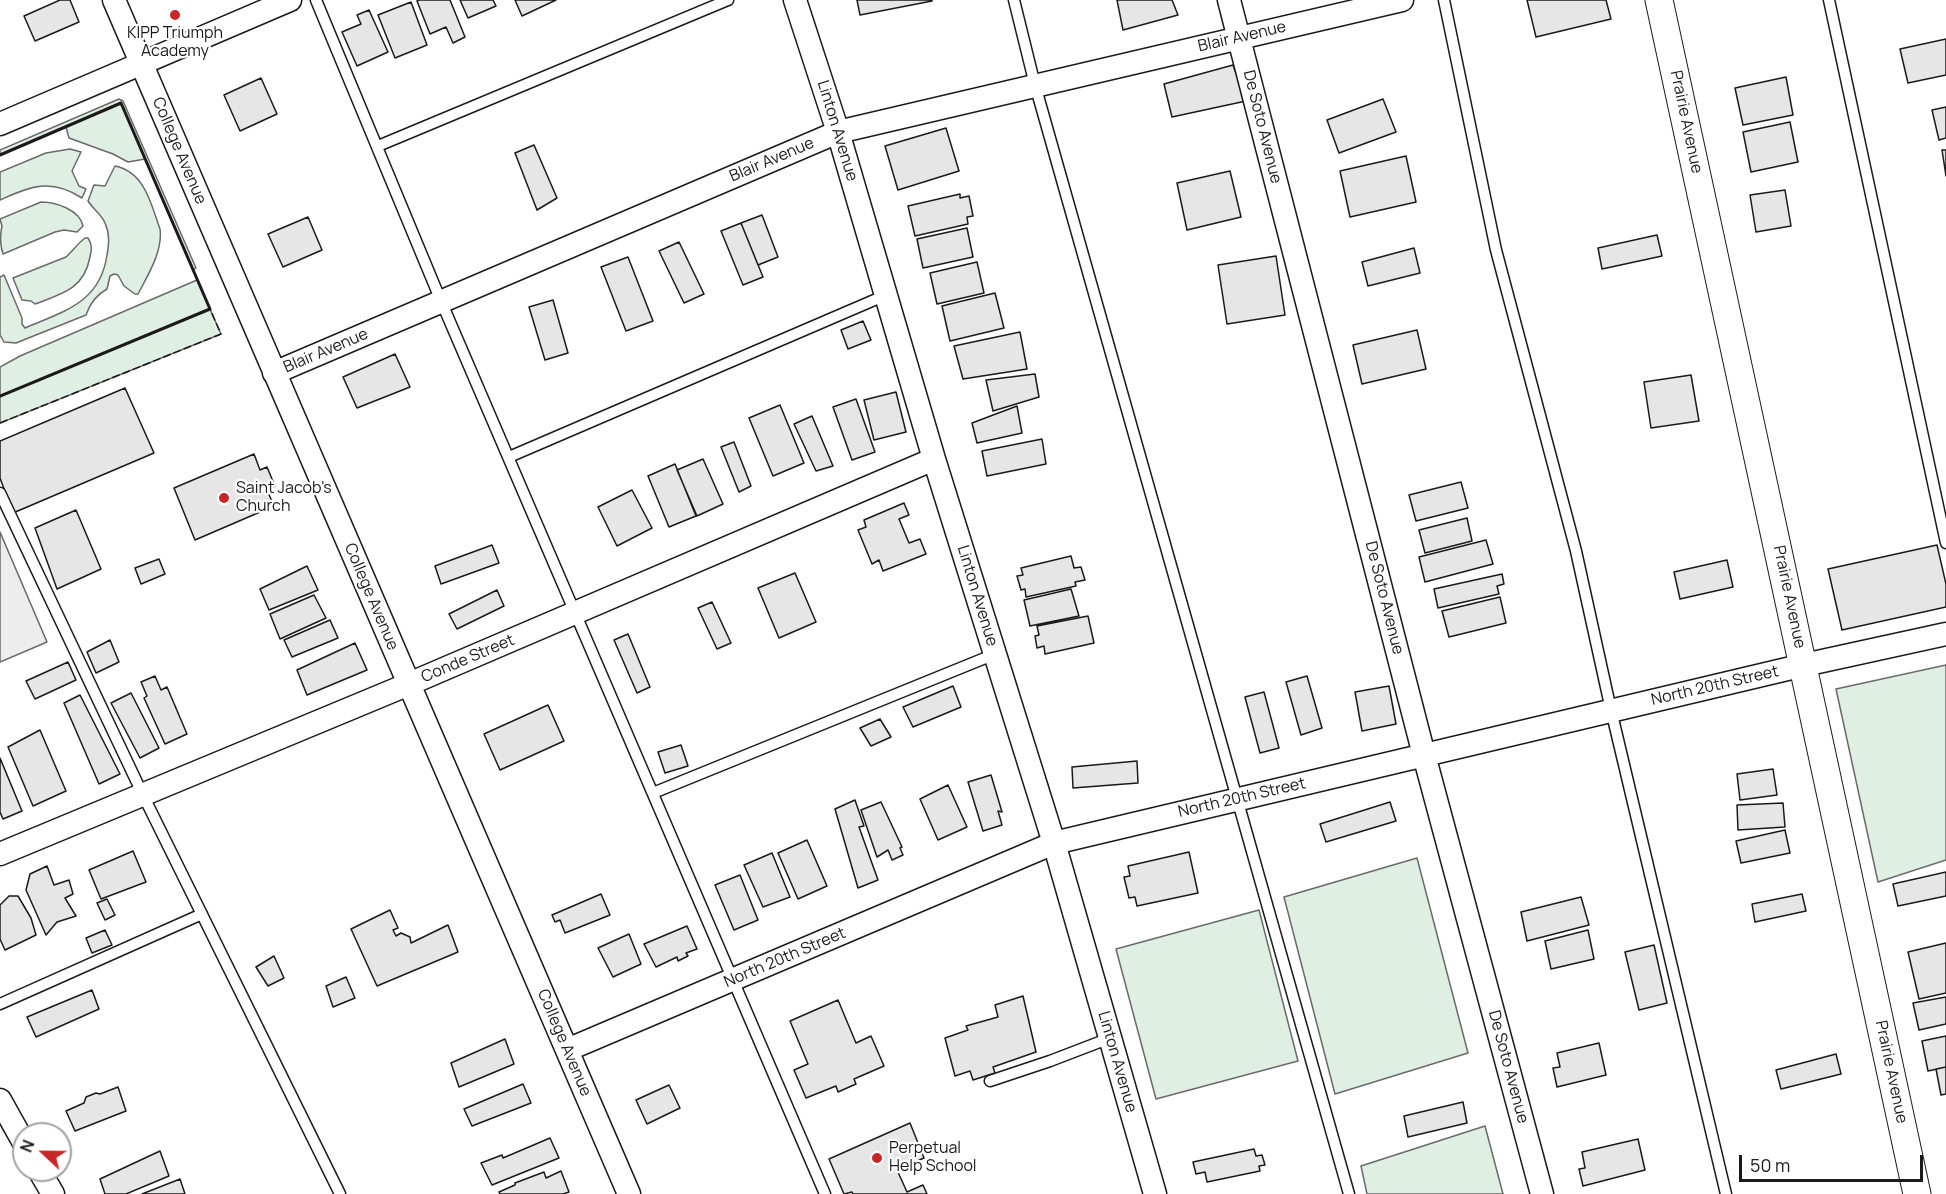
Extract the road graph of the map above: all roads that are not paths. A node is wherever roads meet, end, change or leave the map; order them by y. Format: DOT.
graph roads {
  1 [pos="114,0"];
  2 [pos="290,0"];
  3 [pos="316,0"];
  4 [pos="728,0"];
  5 [pos="795,0"];
  6 [pos="1014,0"];
  7 [pos="1229,0"];
  8 [pos="1402,0"];
  9 [pos="1444,0"];
  10 [pos="1659,0"];
  11 [pos="1829,0"];
  12 [pos="1239,38"];
  13 [pos="142,63"];
  14 [pos="1035,85"];
  15 [pos="0,124"];
  16 [pos="838,132"];
  17 [pos="378,146"];
  18 [pos="886,295"];
  19 [pos="441,301"];
  20 [pos="274,373"];
  21 [pos="509,457"];
  22 [pos="934,459"];
  23 [pos="0,493"];
  24 [pos="1946,543"];
  25 [pos="576,612"];
  26 [pos="1946,634"];
  27 [pos="995,654"];
  28 [pos="1804,665"];
  29 [pos="409,684"];
  30 [pos="1611,710"];
  31 [pos="1424,755"];
  32 [pos="653,793"];
  33 [pos="143,795"];
  34 [pos="1238,799"];
  35 [pos="1054,843"];
  36 [pos="0,854"];
  37 [pos="202,914"];
  38 [pos="733,980"];
  39 [pos="0,1004"];
  40 [pos="1110,1038"];
  41 [pos="567,1050"];
  42 [pos="990,1081"];
  43 [pos="0,1100"];
  44 [pos="12,1122"];
  45 [pos="340,1194"];
  46 [pos="629,1194"];
  47 [pos="825,1194"];
  48 [pos="1155,1194"];
  49 [pos="1349,1194"];
  50 [pos="1542,1194"];
  51 [pos="1726,1194"];
  52 [pos="1917,1194"];
  1 -- 13 [label="street, College Avenue"];
  2 -- 13 [label="street"];
  3 -- 17 [label="lane"];
  4 -- 17 [label="lane"];
  5 -- 16 [label="street, Linton Avenue"];
  6 -- 14 [label="lane"];
  7 -- 12 [label="street, De Soto Avenue"];
  8 -- 12 [label="street, Blair Avenue"];
  9 -- 30 [label="lane"];
  10 -- 28 [label="street, Prairie Avenue"];
  11 -- 24 [label="lane"];
  12 -- 14 [label="street, Blair Avenue"];
  12 -- 31 [label="street, De Soto Avenue"];
  13 -- 15 [label="street"];
  13 -- 20 [label="street, College Avenue"];
  14 -- 16 [label="street, Blair Avenue"];
  14 -- 34 [label="lane"];
  16 -- 18 [label="street, Linton Avenue"];
  16 -- 19 [label="street, Blair Avenue"];
  17 -- 19 [label="lane"];
  18 -- 21 [label="lane"];
  18 -- 22 [label="street, Linton Avenue"];
  19 -- 20 [label="street, Blair Avenue"];
  19 -- 21 [label="lane"];
  20 -- 29 [label="street, College Avenue"];
  21 -- 25 [label="lane"];
  22 -- 25 [label="street, Conde Street"];
  22 -- 27 [label="street, Linton Avenue"];
  23 -- 33 [label="lane"];
  25 -- 29 [label="street, Conde Street"];
  25 -- 32 [label="lane"];
  26 -- 28 [label="street, North 20th Street"];
  27 -- 32 [label="lane"];
  27 -- 35 [label="street, Linton Avenue"];
  28 -- 30 [label="street, North 20th Street"];
  28 -- 52 [label="street, Prairie Avenue"];
  29 -- 33 [label="street, Conde Street"];
  29 -- 41 [label="street, College Avenue"];
  30 -- 31 [label="street, North 20th Street"];
  30 -- 51 [label="lane"];
  31 -- 34 [label="street, North 20th Street"];
  31 -- 50 [label="street, De Soto Avenue"];
  32 -- 38 [label="lane"];
  33 -- 36 [label="street, Conde Street"];
  33 -- 37 [label="lane"];
  34 -- 35 [label="street, North 20th Street"];
  34 -- 49 [label="lane"];
  35 -- 38 [label="street, North 20th Street"];
  35 -- 40 [label="street, Linton Avenue"];
  37 -- 39 [label="lane"];
  37 -- 45 [label="lane"];
  38 -- 41 [label="street, North 20th Street"];
  38 -- 47 [label="lane"];
  40 -- 42 [label="lane"];
  40 -- 48 [label="street, Linton Avenue"];
  41 -- 46 [label="street, College Avenue"];
  43 -- 44 [label="street"];
}
